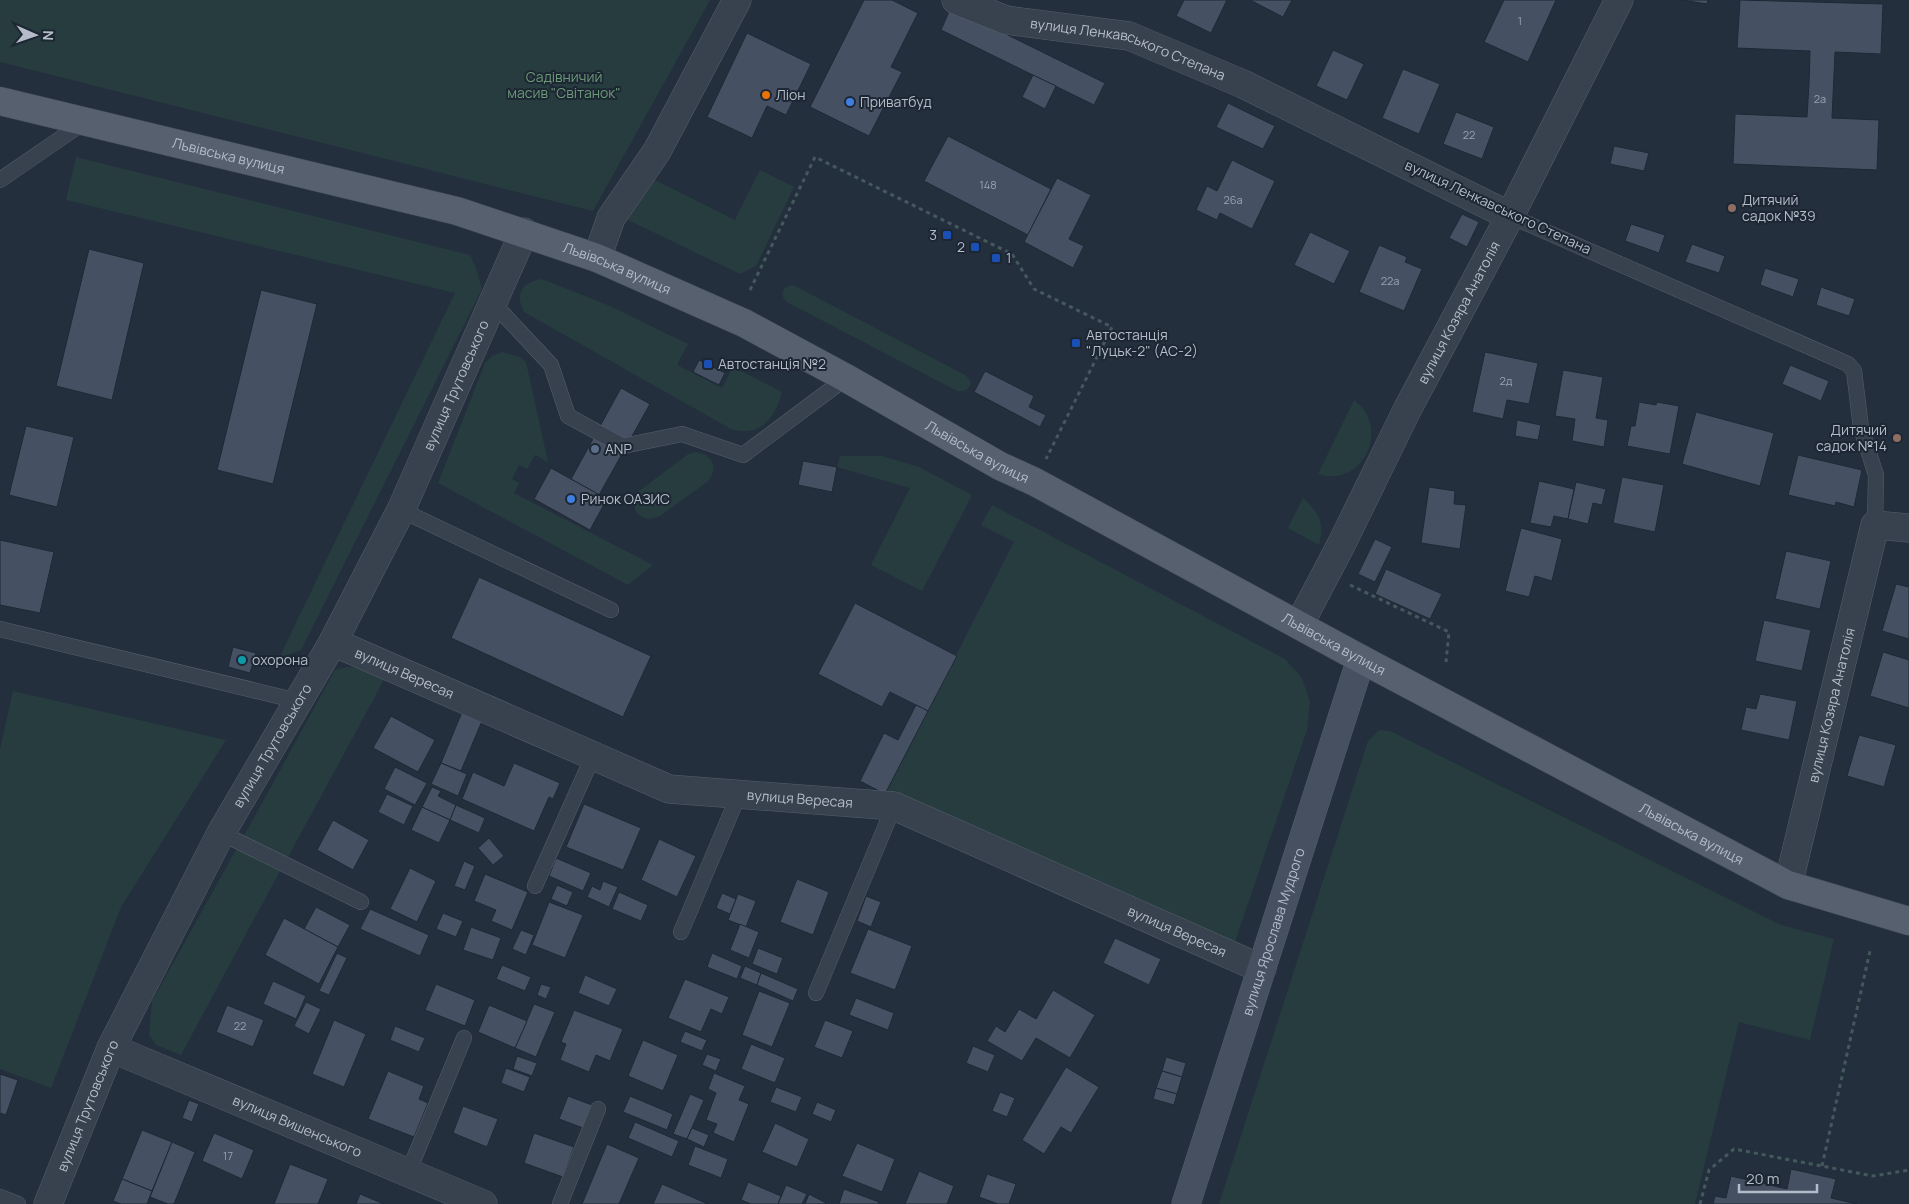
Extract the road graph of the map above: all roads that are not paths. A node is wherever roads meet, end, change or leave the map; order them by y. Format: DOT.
graph roads {
  1 [pos="736,0"];
  2 [pos="956,0"];
  3 [pos="1619,0"];
  4 [pos="0,100"];
  5 [pos="86,121"];
  6 [pos="0,180"];
  7 [pos="1510,216"];
  8 [pos="524,232"];
  9 [pos="597,258"];
  10 [pos="493,303"];
  11 [pos="846,378"];
  12 [pos="401,510"];
  13 [pos="1875,525"];
  14 [pos="1909,528"];
  15 [pos="611,610"];
  16 [pos="1299,625"];
  17 [pos="0,629"];
  18 [pos="333,642"];
  19 [pos="1361,659"];
  20 [pos="298,701"];
  21 [pos="593,756"];
  22 [pos="739,794"];
  23 [pos="894,806"];
  24 [pos="221,833"];
  25 [pos="1788,885"];
  26 [pos="534,886"];
  27 [pos="361,902"];
  28 [pos="1909,921"];
  29 [pos="681,932"];
  30 [pos="1262,969"];
  31 [pos="816,993"];
  32 [pos="464,1038"];
  33 [pos="111,1048"];
  34 [pos="598,1109"];
  35 [pos="408,1173"];
  36 [pos="0,1197"];
  37 [pos="18,1204"];
  38 [pos="48,1204"];
  39 [pos="483,1204"];
  40 [pos="560,1204"];
  41 [pos="1186,1204"];
  1 -- 9 [label="street"];
  2 -- 7 [label="street, вулиця Ленкавського Степана"];
  3 -- 7 [label="street, вулиця Козяра Анатолія"];
  4 -- 5 [label="main road, Львівська вулиця"];
  5 -- 6 [label="lane"];
  5 -- 8 [label="main road, Львівська вулиця"];
  7 -- 13 [label="lane, вулиця Ленкавського Степана"];
  7 -- 16 [label="street, вулиця Козяра Анатолія"];
  8 -- 9 [label="main road, Львівська вулиця"];
  8 -- 10 [label="street, вулиця Трутовського"];
  9 -- 11 [label="main road, Львівська вулиця"];
  10 -- 11 [label="lane"];
  10 -- 12 [label="street, вулиця Трутовського"];
  11 -- 16 [label="main road, Львівська вулиця"];
  12 -- 15 [label="lane"];
  12 -- 18 [label="street, вулиця Трутовського"];
  13 -- 14 [label="street"];
  13 -- 25 [label="street, вулиця Козяра Анатолія"];
  16 -- 19 [label="main road, Львівська вулиця"];
  17 -- 20 [label="lane"];
  18 -- 20 [label="street, вулиця Трутовського"];
  18 -- 21 [label="street, вулиця Вересая"];
  19 -- 25 [label="main road, Львівська вулиця"];
  19 -- 30 [label="main road, вулиця Ярослава Мудрого"];
  20 -- 24 [label="street, вулиця Трутовського"];
  21 -- 22 [label="street, вулиця Вересая"];
  21 -- 26 [label="lane"];
  22 -- 23 [label="street, вулиця Вересая"];
  22 -- 29 [label="lane"];
  23 -- 30 [label="street, вулиця Вересая"];
  23 -- 31 [label="lane"];
  24 -- 27 [label="lane"];
  24 -- 33 [label="street, вулиця Трутовського"];
  25 -- 28 [label="main road, Львівська вулиця"];
  30 -- 41 [label="main road, вулиця Ярослава Мудрого"];
  32 -- 35 [label="lane"];
  33 -- 35 [label="street, вулиця Вишенського"];
  33 -- 38 [label="street, вулиця Трутовського"];
  34 -- 40 [label="lane"];
  35 -- 39 [label="street, вулиця Вишенського"];
  36 -- 37 [label="lane"];
}
